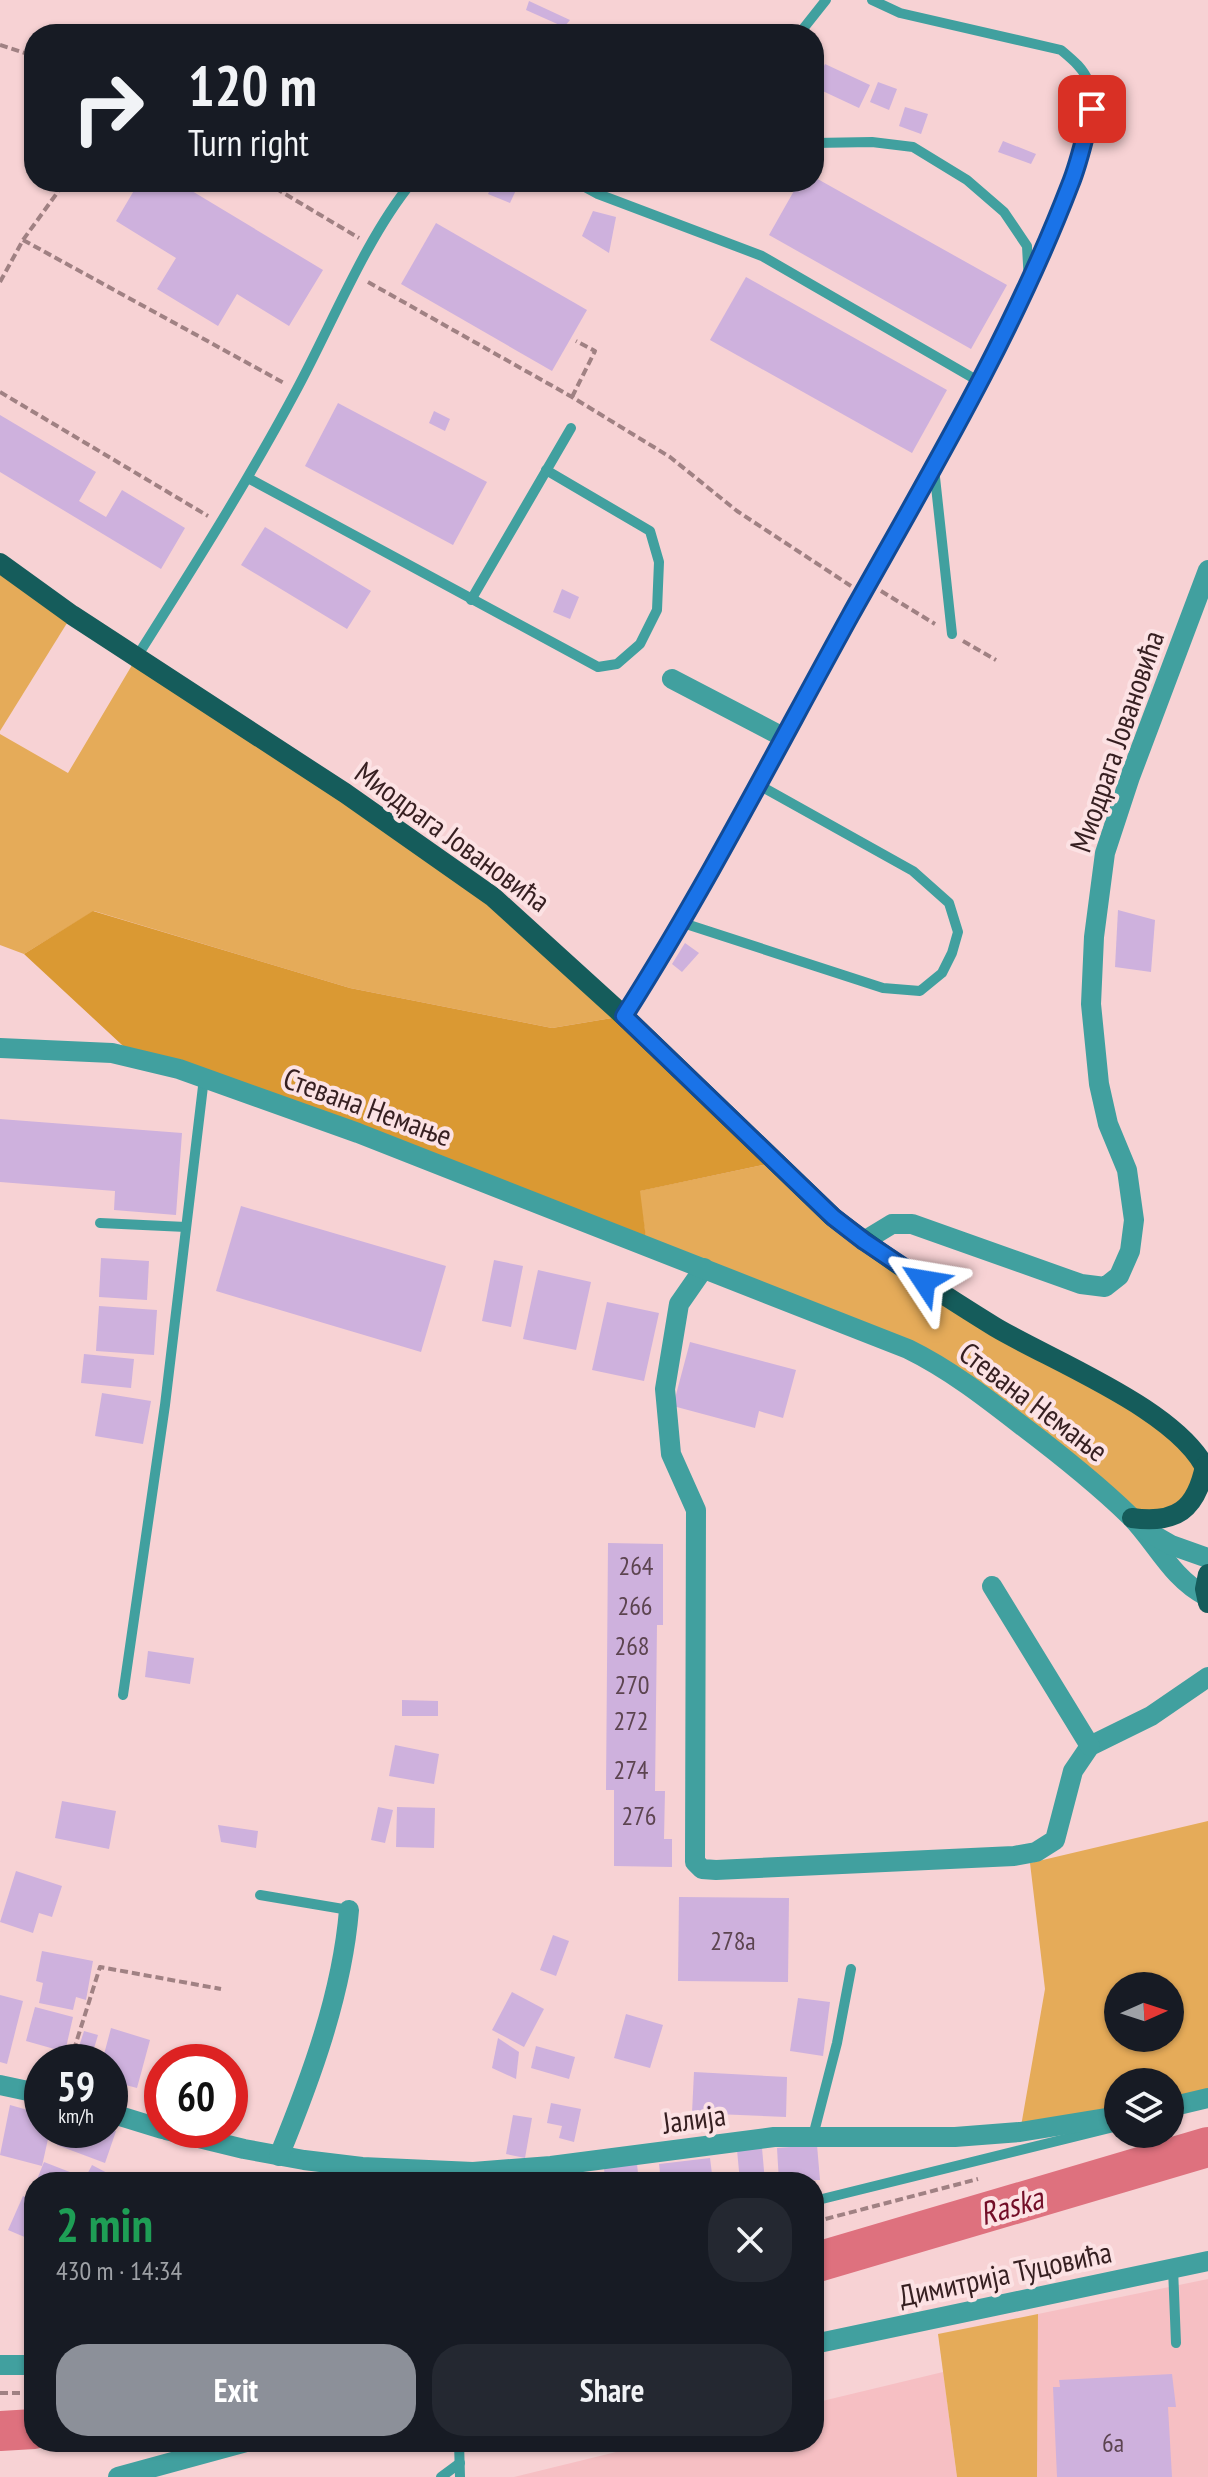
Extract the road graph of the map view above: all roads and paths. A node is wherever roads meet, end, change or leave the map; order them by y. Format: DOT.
graph roads {
  1 [pos="826,0"];
  2 [pos="872,0"];
  3 [pos="807,24"];
  4 [pos="0,45"];
  5 [pos="24,53"];
  6 [pos="824,143"];
  7 [pos="58,192"];
  8 [pos="282,192"];
  9 [pos="404,192"];
  10 [pos="594,192"];
  11 [pos="23,240"];
  12 [pos="371,245"];
  13 [pos="356,275"];
  14 [pos="0,282"];
  15 [pos="1029,283"];
  16 [pos="576,341"];
  17 [pos="980,382"];
  18 [pos="297,390"];
  19 [pos="0,392"];
  20 [pos="572,397"];
  21 [pos="571,428"];
  22 [pos="934,466"];
  23 [pos="546,470"];
  24 [pos="248,478"];
  25 [pos="221,523"];
  26 [pos="0,563"];
  27 [pos="1208,570"];
  28 [pos="866,589"];
  29 [pos="471,600"];
  30 [pos="952,634"];
  31 [pos="138,655"];
  32 [pos="996,660"];
  33 [pos="672,679"];
  34 [pos="783,737"];
  35 [pos="757,784"];
  36 [pos="683,923"];
  37 [pos="624,1016"];
  38 [pos="0,1048"];
  39 [pos="204,1078"];
  40 [pos="100,1223"];
  41 [pos="186,1227"];
  42 [pos="864,1241"];
  43 [pos="704,1268"];
  44 [pos="1206,1470"];
  45 [pos="1135,1522"];
  46 [pos="1208,1558"];
  47 [pos="1208,1574"];
  48 [pos="992,1586"];
  49 [pos="1207,1599"];
  50 [pos="1208,1677"];
  51 [pos="123,1695"];
  52 [pos="1090,1746"];
  53 [pos="260,1895"];
  54 [pos="349,1910"];
  55 [pos="851,1969"];
  56 [pos="221,1989"];
  57 [pos="76,2044"];
  58 [pos="1,2092"];
  59 [pos="24,2093"];
  60 [pos="1208,2101"];
  61 [pos="1184,2107"];
  62 [pos="1104,2118"];
  63 [pos="1104,2129"];
  64 [pos="813,2136"];
  65 [pos="245,2148"];
  66 [pos="279,2156"];
  67 [pos="824,2199"];
  68 [pos="1208,2261"];
  69 [pos="1173,2268"];
  70 [pos="824,2342"];
  71 [pos="1176,2343"];
  72 [pos="0,2365"];
  73 [pos="24,2365"];
  74 [pos="0,2393"];
  75 [pos="24,2393"];
  76 [pos="209,2452"];
  77 [pos="459,2452"];
  78 [pos="460,2463"];
  79 [pos="118,2477"];
  80 [pos="441,2477"];
  81 [pos="460,2477"];
  1 -- 3 [label="lane"];
  2 -- 15 [label="lane"];
  4 -- 5 [label="path"];
  6 -- 15 [label="lane"];
  7 -- 11 [label="path"];
  8 -- 12 [label="path"];
  9 -- 12 [label="lane"];
  10 -- 17 [label="lane"];
  11 -- 14 [label="path"];
  11 -- 18 [label="path"];
  12 -- 13 [label="lane"];
  13 -- 18 [label="lane"];
  13 -- 20 [label="path"];
  15 -- 17 [label="lane"];
  16 -- 20 [label="path"];
  17 -- 22 [label="lane"];
  18 -- 24 [label="lane"];
  19 -- 25 [label="path"];
  20 -- 28 [label="path"];
  21 -- 23 [label="lane"];
  22 -- 28 [label="lane"];
  22 -- 30 [label="lane"];
  23 -- 29 [label="lane"];
  23 -- 29 [label="lane"];
  24 -- 25 [label="lane"];
  24 -- 29 [label="lane"];
  25 -- 31 [label="lane"];
  26 -- 31 [label="main road, Миодрага Јовановића"];
  27 -- 42 [label="street, Миодрага Јовановића"];
  28 -- 30 [label="path"];
  28 -- 34 [label="lane"];
  30 -- 32 [label="path"];
  31 -- 37 [label="main road, Миодрага Јовановића"];
  33 -- 34 [label="street"];
  34 -- 35 [label="lane"];
  35 -- 36 [label="lane"];
  35 -- 36 [label="lane"];
  36 -- 37 [label="lane"];
  37 -- 42 [label="main road, Миодрага Јовановића"];
  38 -- 39 [label="street, Стевана Немање"];
  39 -- 41 [label="lane"];
  39 -- 43 [label="street, Стевана Немање"];
  40 -- 41 [label="lane"];
  41 -- 51 [label="lane"];
  42 -- 44 [label="main road, Миодрага Јовановића"];
  43 -- 45 [label="street, Стевана Немање"];
  43 -- 52 [label="street"];
  44 -- 45 [label="main road"];
  45 -- 46 [label="street"];
  45 -- 49 [label="street, Стевана Немање"];
  47 -- 49 [label="main road"];
  48 -- 52 [label="street"];
  50 -- 52 [label="street"];
  53 -- 54 [label="lane"];
  54 -- 66 [label="street"];
  55 -- 64 [label="lane"];
  56 -- 57 [label="path"];
  58 -- 59 [label="street"];
  60 -- 61 [label="street"];
  62 -- 64 [label="street, Јалија"];
  63 -- 67 [label="lane"];
  64 -- 66 [label="street, Јалија"];
  65 -- 66 [label="street, Јалија"];
  68 -- 69 [label="street, Димитрија Туцовића"];
  69 -- 70 [label="street, Димитрија Туцовића"];
  69 -- 71 [label="lane"];
  72 -- 73 [label="street"];
  74 -- 75 [label="path"];
  76 -- 79 [label="street"];
  77 -- 78 [label="lane"];
  78 -- 80 [label="lane"];
  78 -- 81 [label="lane"];
}
